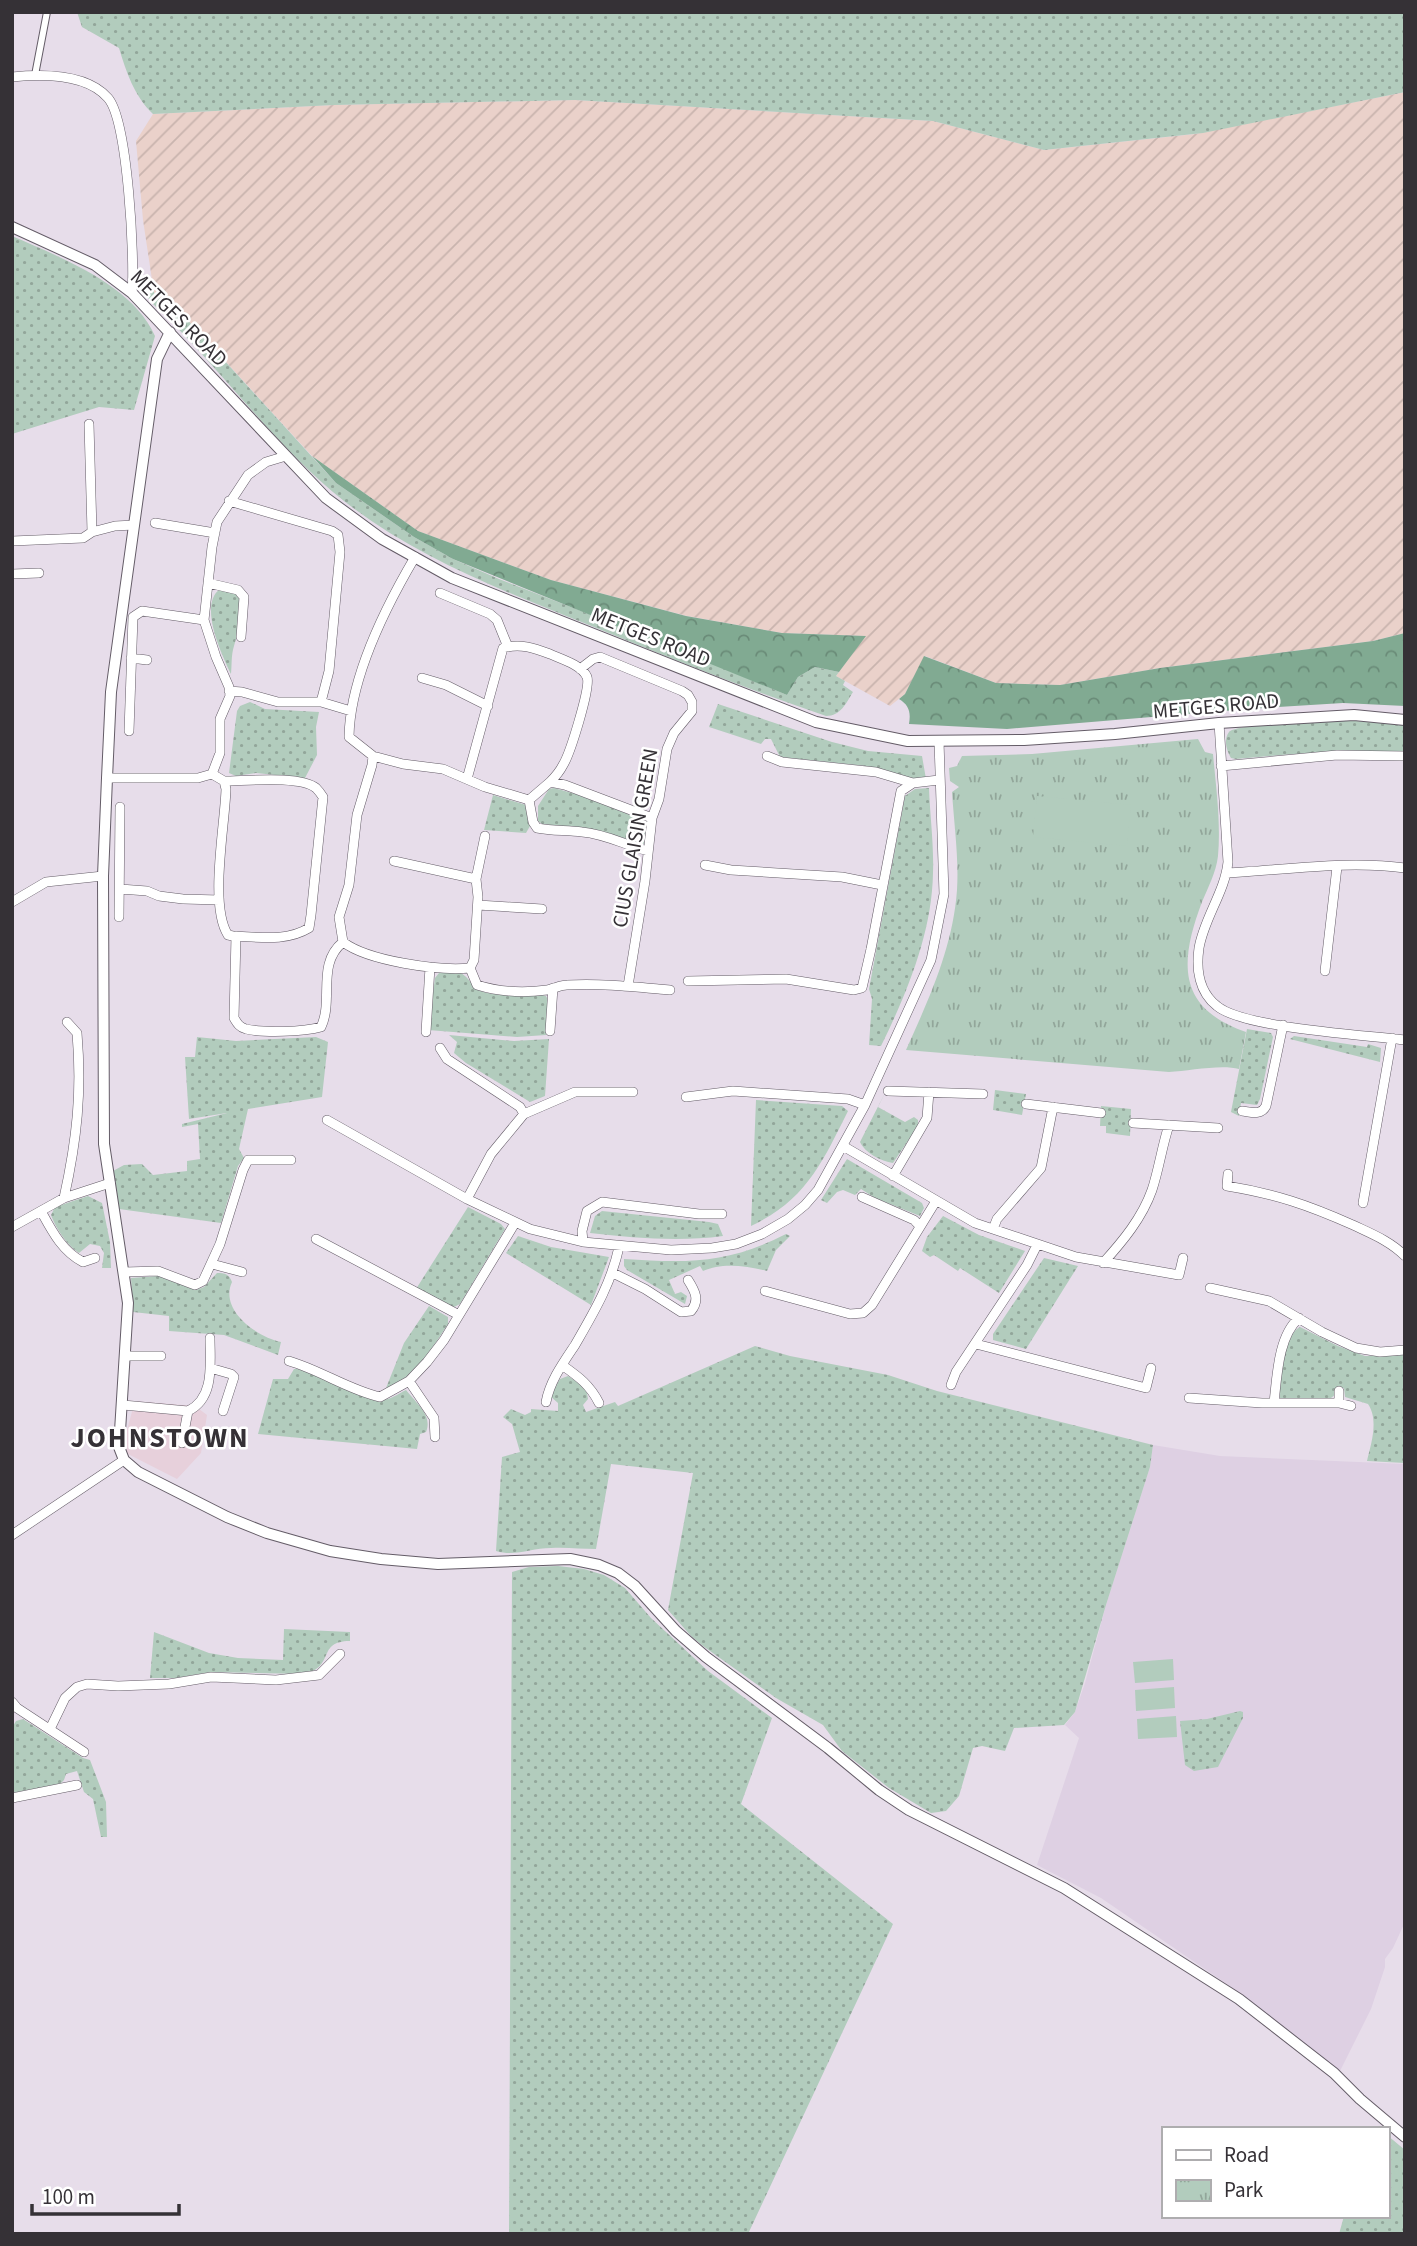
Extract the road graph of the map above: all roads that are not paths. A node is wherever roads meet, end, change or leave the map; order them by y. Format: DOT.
graph roads {
  1 [pos="47,12"];
  2 [pos="35,75"];
  3 [pos="12,78"];
  4 [pos="12,227"];
  5 [pos="132,293"];
  6 [pos="170,332"];
  7 [pos="89,424"];
  8 [pos="286,456"];
  9 [pos="229,501"];
  10 [pos="155,523"];
  11 [pos="134,525"];
  12 [pos="92,532"];
  13 [pos="215,533"];
  14 [pos="12,541"];
  15 [pos="415,558"];
  16 [pos="39,573"];
  17 [pos="12,574"];
  18 [pos="208,583"];
  19 [pos="440,593"];
  20 [pos="204,620"];
  21 [pos="241,637"];
  22 [pos="508,647"];
  23 [pos="131,658"];
  24 [pos="147,660"];
  25 [pos="580,669"];
  26 [pos="422,678"];
  27 [pos="229,691"];
  28 [pos="321,702"];
  29 [pos="488,706"];
  30 [pos="351,711"];
  31 [pos="1405,720"];
  32 [pos="1219,723"];
  33 [pos="129,731"];
  34 [pos="939,741"];
  35 [pos="373,756"];
  36 [pos="767,756"];
  37 [pos="1405,756"];
  38 [pos="1221,766"];
  39 [pos="212,774"];
  40 [pos="107,778"];
  41 [pos="467,779"];
  42 [pos="939,780"];
  43 [pos="224,781"];
  44 [pos="550,782"];
  45 [pos="913,783"];
  46 [pos="529,800"];
  47 [pos="120,807"];
  48 [pos="652,818"];
  49 [pos="485,836"];
  50 [pos="648,851"];
  51 [pos="394,860"];
  52 [pos="705,864"];
  53 [pos="1337,867"];
  54 [pos="1405,868"];
  55 [pos="1227,873"];
  56 [pos="103,876"];
  57 [pos="476,879"];
  58 [pos="882,885"];
  59 [pos="120,889"];
  60 [pos="219,900"];
  61 [pos="12,902"];
  62 [pos="478,905"];
  63 [pos="542,909"];
  64 [pos="119,917"];
  65 [pos="236,936"];
  66 [pos="343,942"];
  67 [pos="430,967"];
  68 [pos="470,968"];
  69 [pos="1325,971"];
  70 [pos="688,981"];
  71 [pos="628,986"];
  72 [pos="553,988"];
  73 [pos="670,990"];
  74 [pos="67,1022"];
  75 [pos="1283,1025"];
  76 [pos="550,1031"];
  77 [pos="426,1032"];
  78 [pos="1392,1038"];
  79 [pos="1405,1040"];
  80 [pos="440,1048"];
  81 [pos="633,1091"];
  82 [pos="888,1091"];
  83 [pos="929,1092"];
  84 [pos="983,1094"];
  85 [pos="685,1097"];
  86 [pos="1026,1104"];
  87 [pos="865,1105"];
  88 [pos="1053,1107"];
  89 [pos="1242,1111"];
  90 [pos="1101,1113"];
  91 [pos="524,1114"];
  92 [pos="327,1120"];
  93 [pos="1133,1123"];
  94 [pos="1169,1125"];
  95 [pos="1218,1128"];
  96 [pos="843,1146"];
  97 [pos="291,1160"];
  98 [pos="1228,1174"];
  99 [pos="893,1176"];
  100 [pos="110,1183"];
  101 [pos="862,1197"];
  102 [pos="64,1198"];
  103 [pos="467,1199"];
  104 [pos="936,1201"];
  105 [pos="1363,1203"];
  106 [pos="41,1211"];
  107 [pos="722,1214"];
  108 [pos="515,1223"];
  109 [pos="920,1226"];
  110 [pos="12,1227"];
  111 [pos="993,1229"];
  112 [pos="316,1239"];
  113 [pos="583,1242"];
  114 [pos="1037,1245"];
  115 [pos="619,1247"];
  116 [pos="1405,1256"];
  117 [pos="94,1258"];
  118 [pos="1182,1258"];
  119 [pos="1102,1263"];
  120 [pos="212,1264"];
  121 [pos="125,1272"];
  122 [pos="242,1272"];
  123 [pos="613,1273"];
  124 [pos="688,1280"];
  125 [pos="1210,1288"];
  126 [pos="765,1290"];
  127 [pos="459,1315"];
  128 [pos="1299,1318"];
  129 [pos="210,1338"];
  130 [pos="976,1344"];
  131 [pos="1405,1350"];
  132 [pos="127,1356"];
  133 [pos="160,1356"];
  134 [pos="289,1361"];
  135 [pos="562,1365"];
  136 [pos="210,1368"];
  137 [pos="1151,1368"];
  138 [pos="409,1381"];
  139 [pos="951,1385"];
  140 [pos="1339,1391"];
  141 [pos="1189,1398"];
  142 [pos="546,1402"];
  143 [pos="599,1403"];
  144 [pos="1274,1403"];
  145 [pos="1339,1403"];
  146 [pos="123,1405"];
  147 [pos="1351,1406"];
  148 [pos="188,1411"];
  149 [pos="223,1411"];
  150 [pos="435,1437"];
  151 [pos="182,1443"];
  152 [pos="124,1460"];
  153 [pos="12,1535"];
  154 [pos="340,1654"];
  155 [pos="15,1705"];
  156 [pos="12,1718"];
  157 [pos="50,1729"];
  158 [pos="84,1752"];
  159 [pos="77,1785"];
  160 [pos="12,1798"];
  161 [pos="1405,2137"];
  1 -- 2 [label="street"];
  2 -- 3 [label="street"];
  2 -- 5 [label="street"];
  4 -- 5 [label="street, METGES ROAD"];
  5 -- 6 [label="street, METGES ROAD"];
  6 -- 8 [label="street, METGES ROAD"];
  6 -- 11 [label="street"];
  7 -- 12 [label="street"];
  8 -- 9 [label="street"];
  8 -- 15 [label="street, METGES ROAD"];
  9 -- 13 [label="street"];
  9 -- 28 [label="street"];
  10 -- 13 [label="street"];
  11 -- 12 [label="street"];
  11 -- 40 [label="street"];
  12 -- 14 [label="street"];
  13 -- 18 [label="street"];
  15 -- 30 [label="street"];
  15 -- 34 [label="street, METGES ROAD"];
  16 -- 17 [label="street"];
  18 -- 20 [label="street"];
  18 -- 21 [label="street"];
  19 -- 22 [label="street"];
  20 -- 23 [label="street"];
  20 -- 27 [label="street"];
  22 -- 25 [label="street"];
  22 -- 29 [label="street"];
  23 -- 24 [label="street"];
  23 -- 33 [label="street"];
  25 -- 44 [label="street"];
  25 -- 48 [label="street, CIUS GLAISIN GREEN"];
  26 -- 29 [label="street"];
  27 -- 28 [label="street"];
  27 -- 39 [label="street"];
  28 -- 30 [label="street"];
  29 -- 41 [label="street"];
  30 -- 35 [label="street"];
  31 -- 32 [label="street, METGES ROAD"];
  32 -- 34 [label="street, METGES ROAD"];
  32 -- 38 [label="street"];
  34 -- 42 [label="street"];
  35 -- 41 [label="street"];
  35 -- 66 [label="street"];
  36 -- 45 [label="street"];
  37 -- 38 [label="street"];
  38 -- 55 [label="street"];
  39 -- 40 [label="street"];
  39 -- 43 [label="street"];
  40 -- 56 [label="street"];
  41 -- 46 [label="street"];
  42 -- 45 [label="street"];
  42 -- 87 [label="street"];
  43 -- 60 [label="street"];
  43 -- 65 [label="street"];
  44 -- 46 [label="street"];
  44 -- 48 [label="street"];
  45 -- 58 [label="street"];
  46 -- 50 [label="street"];
  47 -- 59 [label="street"];
  48 -- 50 [label="street, CIUS GLAISIN GREEN"];
  49 -- 57 [label="street"];
  50 -- 71 [label="street, CIUS GLAISIN GREEN"];
  51 -- 57 [label="street"];
  52 -- 58 [label="street"];
  53 -- 54 [label="street"];
  53 -- 55 [label="street"];
  53 -- 69 [label="street"];
  55 -- 75 [label="street"];
  56 -- 61 [label="street"];
  56 -- 100 [label="street"];
  57 -- 62 [label="street"];
  58 -- 70 [label="street"];
  59 -- 60 [label="street"];
  59 -- 64 [label="street"];
  60 -- 65 [label="street"];
  62 -- 63 [label="street"];
  62 -- 68 [label="street"];
  65 -- 66 [label="street"];
  66 -- 67 [label="street"];
  67 -- 68 [label="street"];
  67 -- 77 [label="street"];
  68 -- 72 [label="street"];
  71 -- 72 [label="street"];
  71 -- 73 [label="street"];
  72 -- 76 [label="street"];
  74 -- 102 [label="street"];
  75 -- 78 [label="street"];
  75 -- 89 [label="street"];
  78 -- 79 [label="street"];
  78 -- 105 [label="street"];
  80 -- 91 [label="street"];
  81 -- 91 [label="street"];
  82 -- 83 [label="street"];
  83 -- 84 [label="street"];
  83 -- 99 [label="street"];
  85 -- 87 [label="street"];
  86 -- 88 [label="street"];
  87 -- 96 [label="street"];
  88 -- 90 [label="street"];
  88 -- 111 [label="street"];
  91 -- 103 [label="street"];
  92 -- 103 [label="street"];
  93 -- 94 [label="street"];
  94 -- 95 [label="street"];
  94 -- 119 [label="street"];
  96 -- 99 [label="street"];
  96 -- 115 [label="street"];
  97 -- 120 [label="street"];
  98 -- 116 [label="street"];
  99 -- 104 [label="street"];
  100 -- 102 [label="street"];
  100 -- 121 [label="street"];
  101 -- 109 [label="street"];
  102 -- 106 [label="street"];
  103 -- 108 [label="street"];
  104 -- 109 [label="street"];
  104 -- 111 [label="street"];
  106 -- 110 [label="street"];
  106 -- 117 [label="street"];
  107 -- 113 [label="street"];
  108 -- 113 [label="street"];
  108 -- 127 [label="street"];
  109 -- 126 [label="street"];
  111 -- 114 [label="street"];
  112 -- 127 [label="street"];
  113 -- 115 [label="street"];
  114 -- 119 [label="street"];
  114 -- 130 [label="street"];
  115 -- 123 [label="street"];
  118 -- 119 [label="street"];
  120 -- 121 [label="street"];
  120 -- 122 [label="street"];
  121 -- 132 [label="street"];
  123 -- 124 [label="street"];
  123 -- 135 [label="street"];
  125 -- 128 [label="street"];
  127 -- 138 [label="street"];
  128 -- 131 [label="street"];
  128 -- 144 [label="street"];
  129 -- 136 [label="street"];
  130 -- 137 [label="street"];
  130 -- 139 [label="street"];
  132 -- 133 [label="street"];
  132 -- 146 [label="street"];
  134 -- 138 [label="street"];
  135 -- 142 [label="street"];
  135 -- 143 [label="street"];
  136 -- 148 [label="street"];
  136 -- 149 [label="street"];
  138 -- 150 [label="street"];
  140 -- 145 [label="street"];
  141 -- 144 [label="street"];
  144 -- 145 [label="street"];
  145 -- 147 [label="street"];
  146 -- 148 [label="street"];
  146 -- 152 [label="street"];
  148 -- 151 [label="street"];
  152 -- 153 [label="street"];
  152 -- 161 [label="street"];
  154 -- 157 [label="street"];
  155 -- 156 [label="street"];
  155 -- 157 [label="street"];
  157 -- 158 [label="street"];
  159 -- 160 [label="street"];
}
